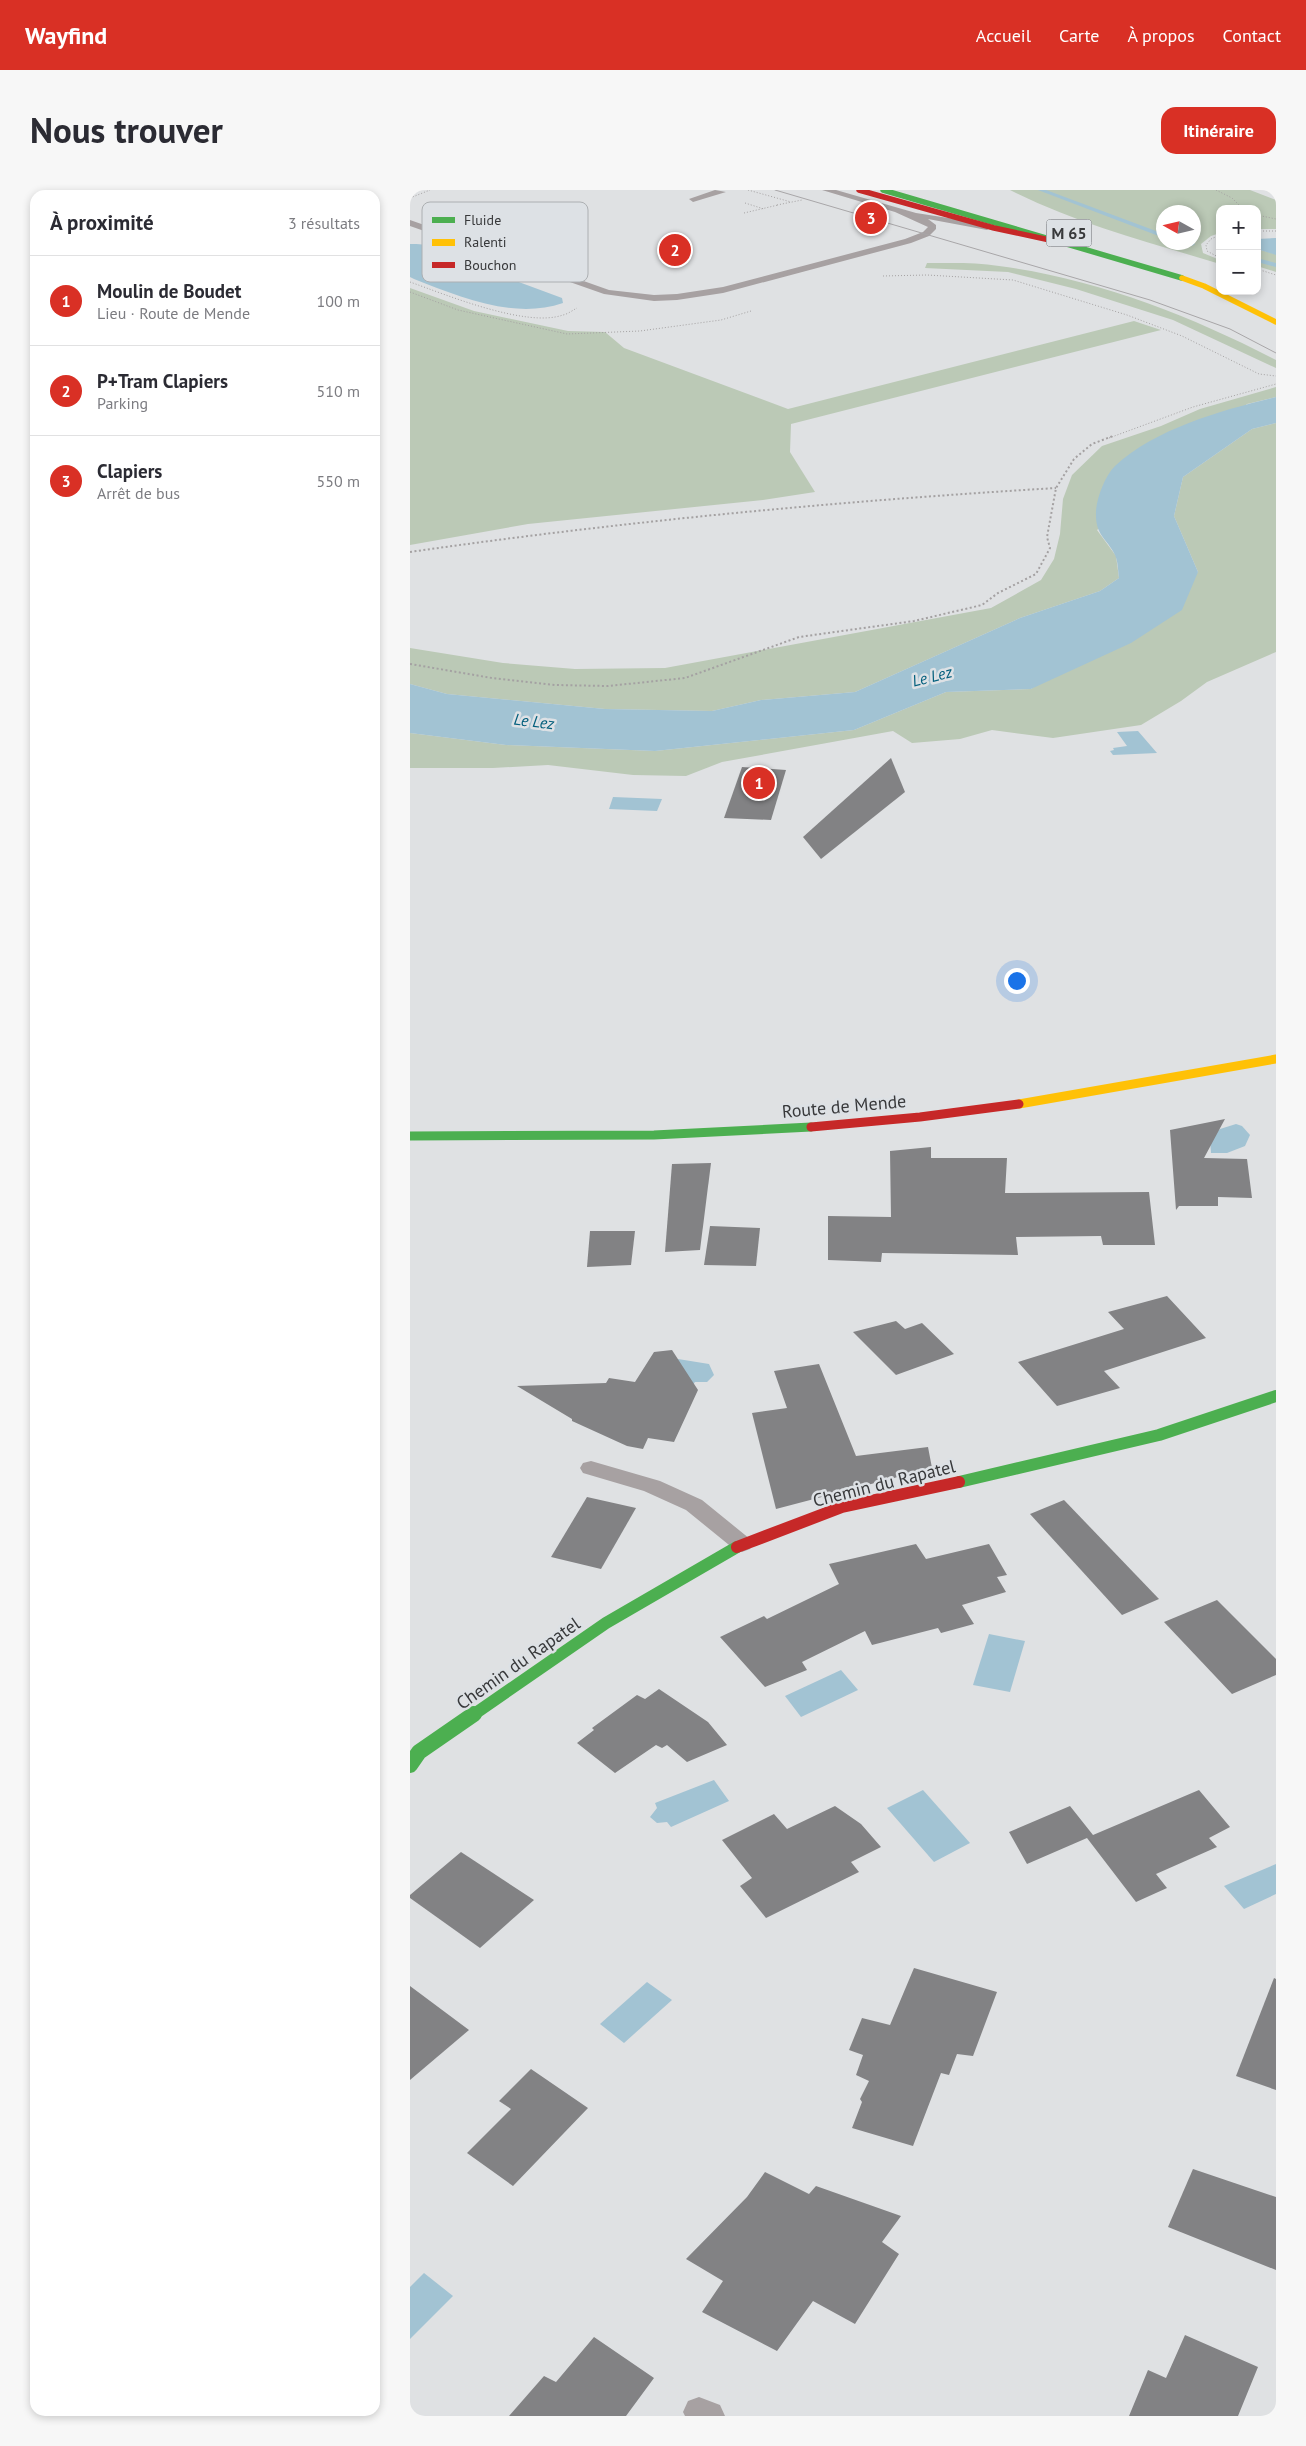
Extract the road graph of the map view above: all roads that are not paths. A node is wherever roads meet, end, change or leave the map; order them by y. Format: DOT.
graph roads {
  1 [pos="719,190"];
  2 [pos="826,190"];
  3 [pos="860,190"];
  4 [pos="883,190"];
  5 [pos="917,190"];
  6 [pos="693,199"];
  7 [pos="902,212"];
  8 [pos="410,223"];
  9 [pos="422,227"];
  10 [pos="994,228"];
  11 [pos="1116,246"];
  12 [pos="1083,248"];
  13 [pos="1144,254"];
  14 [pos="1216,279"];
  15 [pos="581,282"];
  16 [pos="1276,322"];
  17 [pos="1276,1058"];
  18 [pos="410,1136"];
  19 [pos="1276,1396"];
  20 [pos="591,1468"];
  21 [pos="742,1544"];
  22 [pos="410,1765"];
  1 -- 6 [label="lane"];
  2 -- 7 [label="lane"];
  3 -- 10 [label="main road, M 65"];
  4 -- 12 [label="main road, M 65"];
  5 -- 11 [label="main road, M 65"];
  7 -- 10 [label="lane"];
  7 -- 15 [label="lane"];
  8 -- 9 [label="lane"];
  10 -- 12 [label="main road, M 65"];
  12 -- 16 [label="main road, M 65"];
  13 -- 14 [label="main road"];
  17 -- 18 [label="main road, Route de Mende"];
  19 -- 21 [label="main road, Chemin du Rapatel"];
  20 -- 21 [label="lane"];
  21 -- 22 [label="main road, Chemin du Rapatel"];
}
